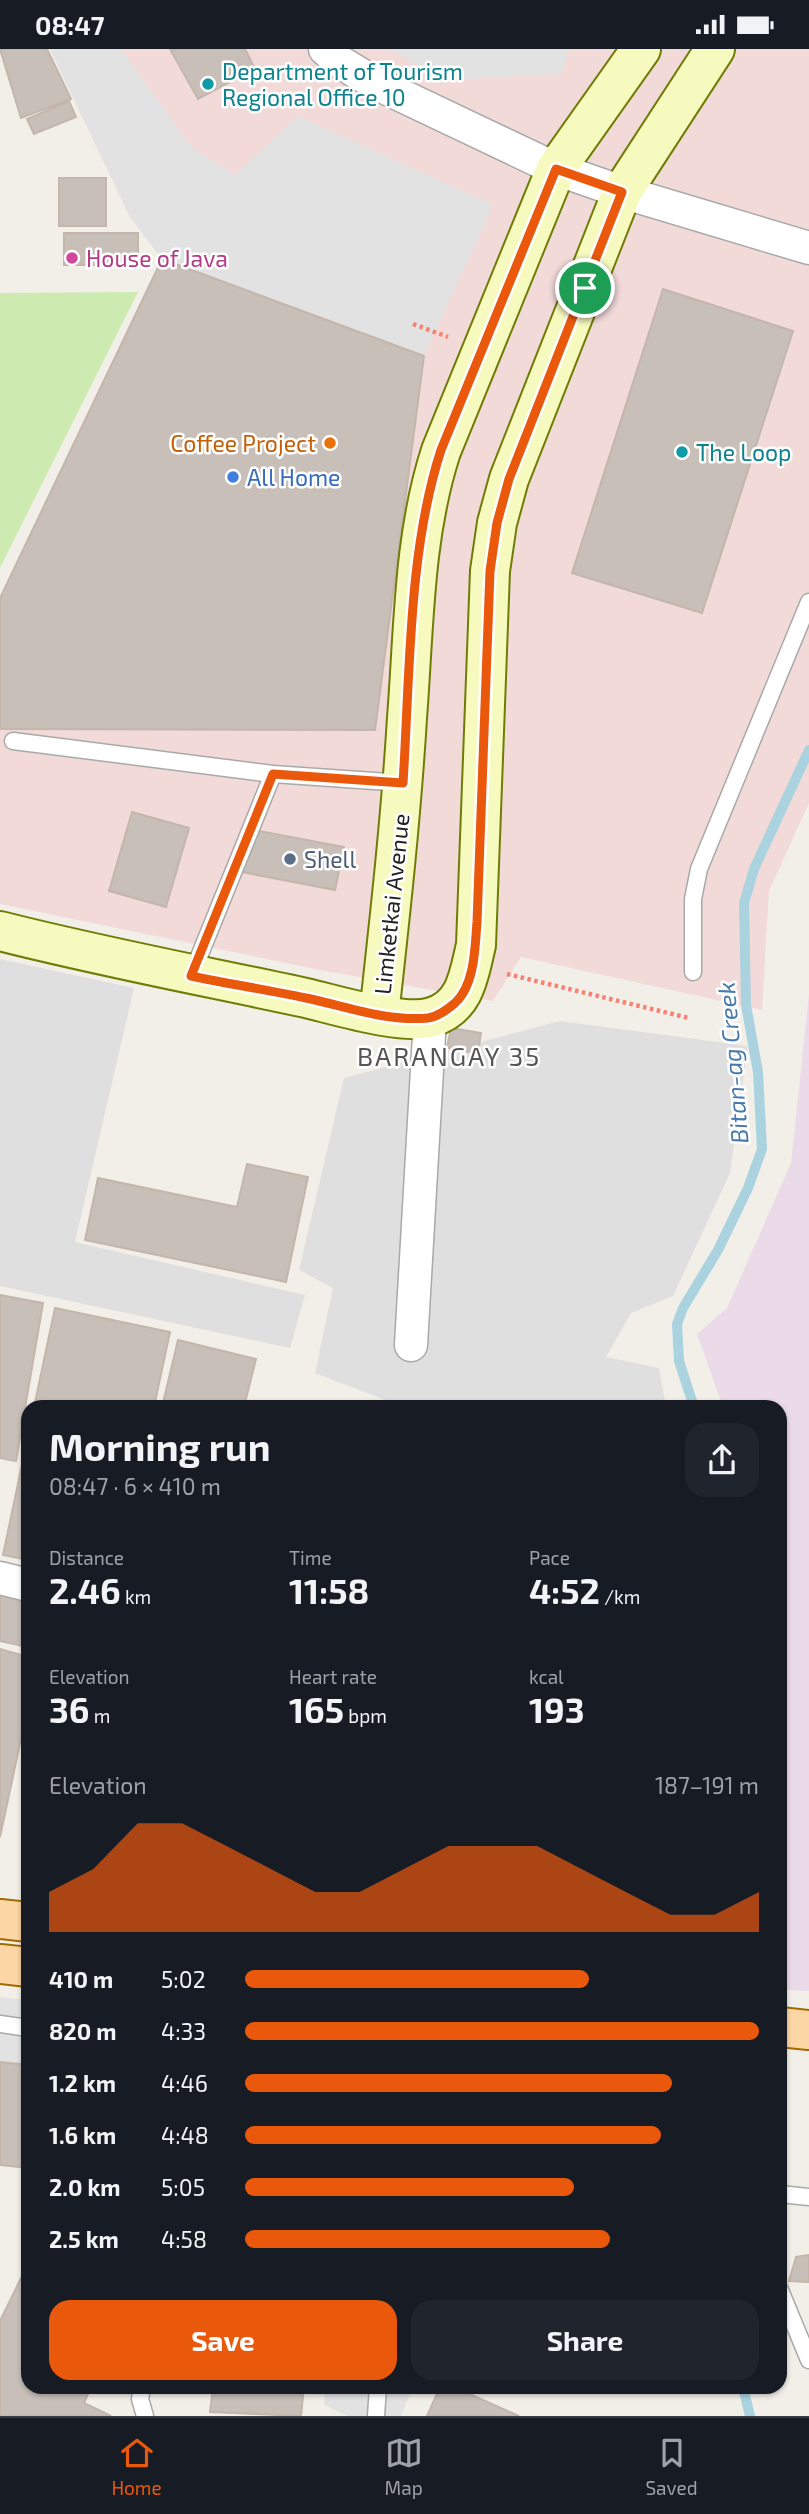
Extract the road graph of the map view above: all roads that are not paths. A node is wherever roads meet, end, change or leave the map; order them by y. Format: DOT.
graph roads {
  1 [pos="326,49"];
  2 [pos="641,49"];
  3 [pos="715,49"];
  4 [pos="556,169"];
  5 [pos="622,192"];
  6 [pos="809,248"];
  7 [pos="809,601"];
  8 [pos="13,741"];
  9 [pos="273,774"];
  10 [pos="403,783"];
  11 [pos="0,931"];
  12 [pos="693,972"];
  13 [pos="191,976"];
  14 [pos="379,1015"];
  15 [pos="430,1018"];
  16 [pos="411,1345"];
  17 [pos="0,1578"];
  18 [pos="21,1583"];
  19 [pos="0,1919"];
  20 [pos="21,1921"];
  21 [pos="0,1964"];
  22 [pos="21,1966"];
  23 [pos="0,2024"];
  24 [pos="21,2027"];
  25 [pos="787,2028"];
  26 [pos="809,2030"];
  27 [pos="787,2194"];
  28 [pos="809,2196"];
  29 [pos="787,2307"];
  30 [pos="809,2360"];
  31 [pos="140,2394"];
  32 [pos="378,2394"];
  33 [pos="145,2416"];
  34 [pos="376,2416"];
  1 -- 4 [label="street"];
  2 -- 4 [label="street, Limketkai Avenue"];
  3 -- 5 [label="street"];
  4 -- 5 [label="street"];
  4 -- 10 [label="street, Limketkai Avenue"];
  5 -- 6 [label="street"];
  5 -- 15 [label="street"];
  7 -- 12 [label="lane"];
  8 -- 9 [label="lane"];
  9 -- 10 [label="lane"];
  9 -- 13 [label="lane"];
  10 -- 14 [label="street, Limketkai Avenue"];
  11 -- 13 [label="street"];
  13 -- 14 [label="street"];
  14 -- 15 [label="street, Limketkai Avenue"];
  15 -- 16 [label="street"];
  17 -- 18 [label="street"];
  19 -- 20 [label="main road"];
  21 -- 22 [label="main road"];
  23 -- 24 [label="lane"];
  25 -- 26 [label="main road"];
  27 -- 28 [label="lane"];
  29 -- 30 [label="lane"];
  31 -- 33 [label="lane"];
  32 -- 34 [label="lane"];
}
